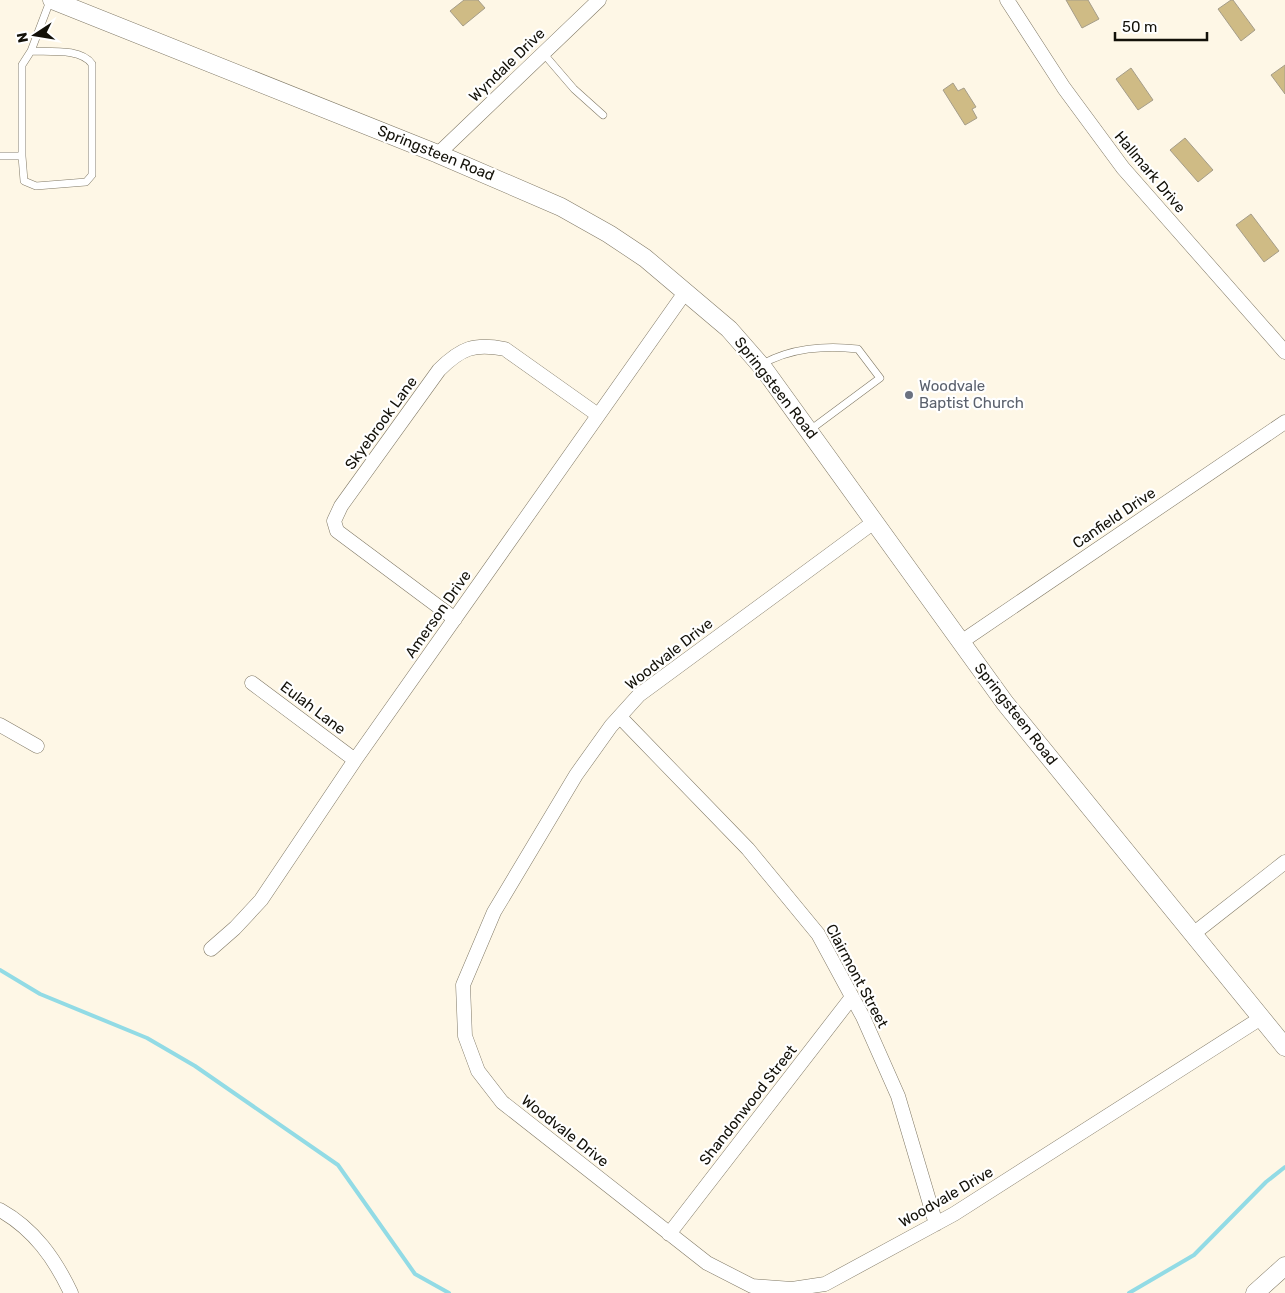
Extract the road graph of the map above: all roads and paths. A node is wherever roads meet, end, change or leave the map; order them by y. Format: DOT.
graph roads {
  1 [pos="51,0"];
  2 [pos="598,0"];
  3 [pos="1007,0"];
  4 [pos="31,51"];
  5 [pos="543,53"];
  6 [pos="603,115"];
  7 [pos="438,154"];
  8 [pos="0,156"];
  9 [pos="22,156"];
  10 [pos="686,291"];
  11 [pos="1285,352"];
  12 [pos="761,365"];
  13 [pos="598,415"];
  14 [pos="1285,422"];
  15 [pos="810,430"];
  16 [pos="874,522"];
  17 [pos="455,619"];
  18 [pos="961,642"];
  19 [pos="252,683"];
  20 [pos="620,717"];
  21 [pos="0,725"];
  22 [pos="37,746"];
  23 [pos="356,760"];
  24 [pos="1285,862"];
  25 [pos="1194,934"];
  26 [pos="211,949"];
  27 [pos="852,997"];
  28 [pos="1261,1018"];
  29 [pos="1285,1047"];
  30 [pos="0,1210"];
  31 [pos="936,1224"];
  32 [pos="669,1234"];
  33 [pos="1285,1266"];
  34 [pos="71,1293"];
  35 [pos="1255,1293"];
  1 -- 4 [label="lane"];
  1 -- 7 [label="street, Springsteen Road"];
  2 -- 5 [label="street, Wyndale Drive"];
  3 -- 11 [label="street, Hallmark Drive"];
  4 -- 9 [label="lane"];
  4 -- 9 [label="lane"];
  5 -- 6 [label="lane"];
  5 -- 7 [label="street, Wyndale Drive"];
  7 -- 10 [label="street, Springsteen Road"];
  8 -- 9 [label="lane"];
  10 -- 12 [label="street, Springsteen Road"];
  10 -- 13 [label="street, Amerson Drive"];
  12 -- 15 [label="street, Springsteen Road"];
  12 -- 15 [label="lane"];
  13 -- 17 [label="street, Amerson Drive"];
  13 -- 17 [label="street, Skyebrook Lane"];
  14 -- 18 [label="street, Canfield Drive"];
  15 -- 16 [label="street, Springsteen Road"];
  16 -- 18 [label="street, Springsteen Road"];
  16 -- 20 [label="street, Woodvale Drive"];
  17 -- 23 [label="street, Amerson Drive"];
  18 -- 25 [label="street, Springsteen Road"];
  19 -- 23 [label="street, Eulah Lane"];
  20 -- 27 [label="street, Clairmont Street"];
  20 -- 32 [label="street, Woodvale Drive"];
  21 -- 22 [label="street"];
  23 -- 26 [label="street, Amerson Drive"];
  24 -- 25 [label="street"];
  25 -- 28 [label="street, Springsteen Road"];
  27 -- 31 [label="street, Clairmont Street"];
  27 -- 32 [label="street, Shandonwood Street"];
  28 -- 29 [label="street, Springsteen Road"];
  28 -- 31 [label="street, Woodvale Drive"];
  30 -- 34 [label="street"];
  31 -- 32 [label="street, Woodvale Drive"];
  33 -- 35 [label="street"];
}
